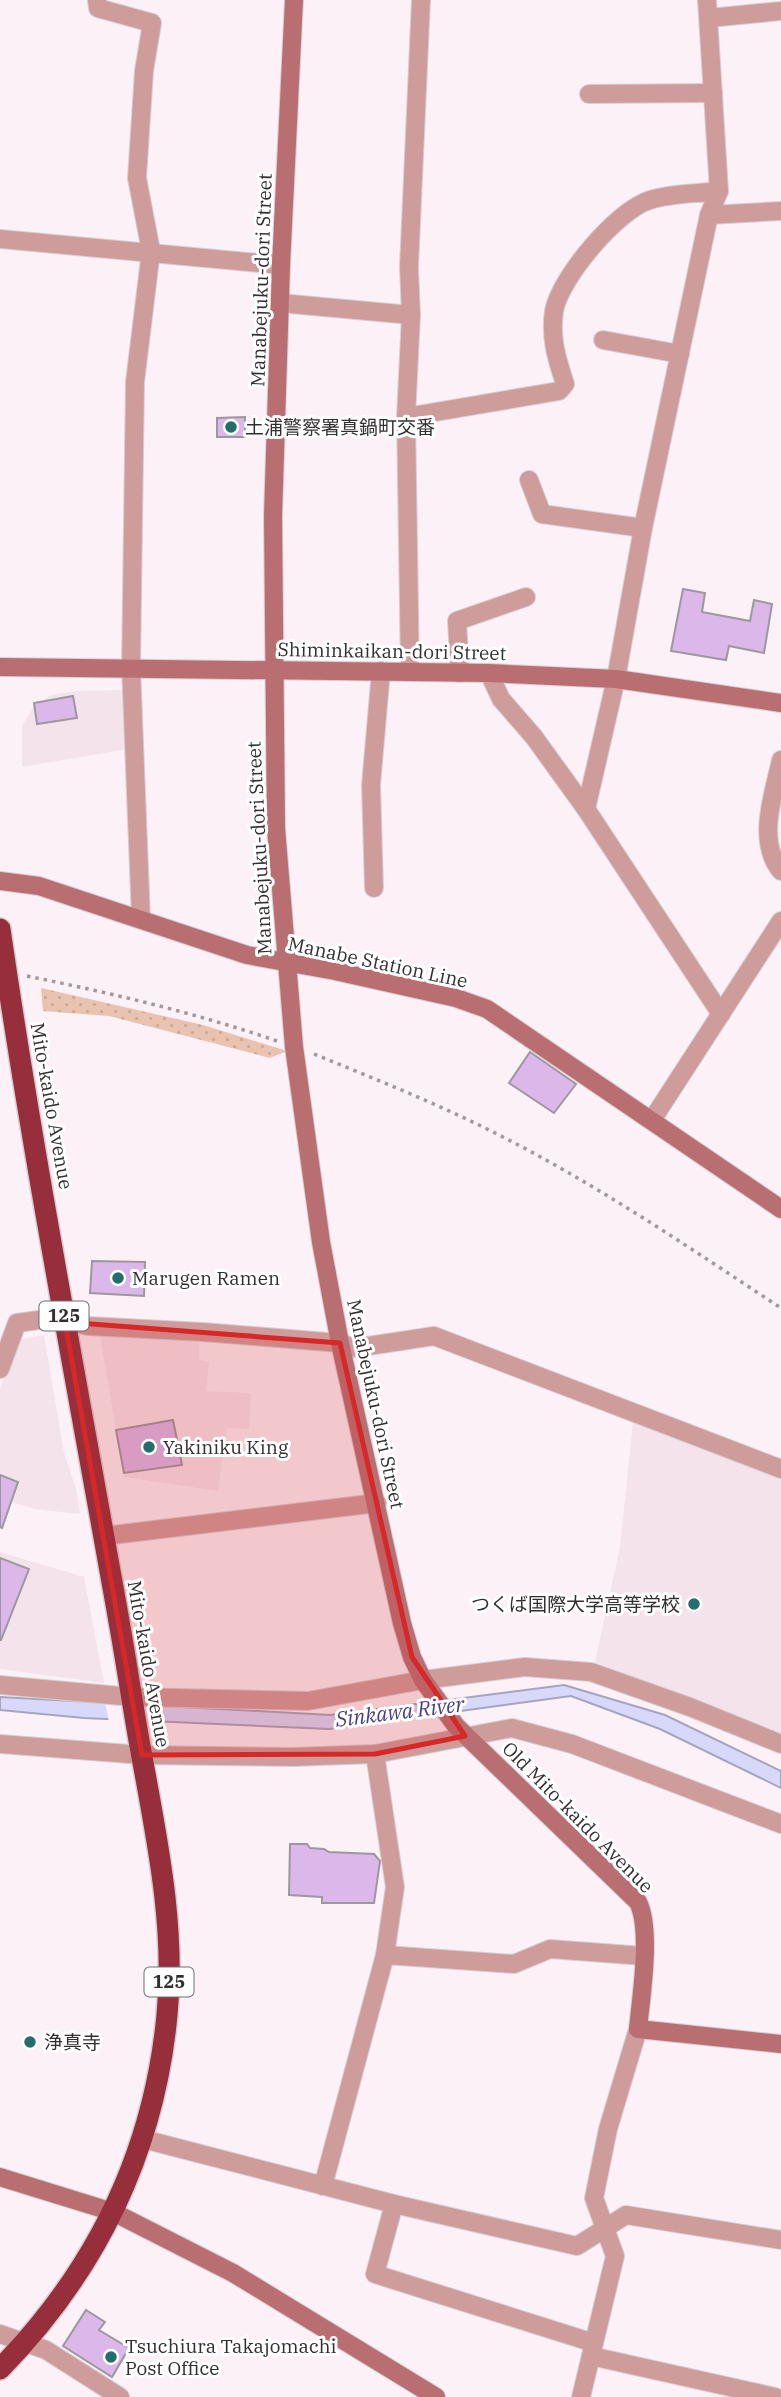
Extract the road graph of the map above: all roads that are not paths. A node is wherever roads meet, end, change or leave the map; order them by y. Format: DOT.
graph roads {
  1 [pos="97,0"];
  2 [pos="294,0"];
  3 [pos="421,0"];
  4 [pos="708,9"];
  5 [pos="781,10"];
  6 [pos="713,93"];
  7 [pos="589,94"];
  8 [pos="719,191"];
  9 [pos="781,211"];
  10 [pos="709,215"];
  11 [pos="0,239"];
  12 [pos="151,251"];
  13 [pos="281,265"];
  14 [pos="280,303"];
  15 [pos="411,315"];
  16 [pos="603,340"];
  17 [pos="680,354"];
  18 [pos="406,417"];
  19 [pos="529,480"];
  20 [pos="643,528"];
  21 [pos="526,597"];
  22 [pos="0,667"];
  23 [pos="131,667"];
  24 [pos="274,670"];
  25 [pos="381,671"];
  26 [pos="410,671"];
  27 [pos="460,673"];
  28 [pos="489,673"];
  29 [pos="616,679"];
  30 [pos="781,703"];
  31 [pos="781,760"];
  32 [pos="586,809"];
  33 [pos="781,871"];
  34 [pos="0,880"];
  35 [pos="374,888"];
  36 [pos="141,919"];
  37 [pos="781,921"];
  38 [pos="0,929"];
  39 [pos="286,963"];
  40 [pos="721,1014"];
  41 [pos="652,1119"];
  42 [pos="781,1209"];
  43 [pos="65,1322"];
  44 [pos="340,1343"];
  45 [pos="0,1368"];
  46 [pos="781,1469"];
  47 [pos="377,1503"];
  48 [pos="104,1535"];
  49 [pos="0,1685"];
  50 [pos="428,1688"];
  51 [pos="132,1699"];
  52 [pos="460,1731"];
  53 [pos="0,1744"];
  54 [pos="781,1744"];
  55 [pos="141,1750"];
  56 [pos="375,1754"];
  57 [pos="781,1824"];
  58 [pos="385,1955"];
  59 [pos="644,1956"];
  60 [pos="638,2029"];
  61 [pos="781,2044"];
  62 [pos="143,2139"];
  63 [pos="0,2177"];
  64 [pos="323,2186"];
  65 [pos="394,2204"];
  66 [pos="113,2212"];
  67 [pos="604,2230"];
  68 [pos="781,2240"];
  69 [pos="0,2334"];
  70 [pos="24,2344"];
  71 [pos="592,2349"];
  72 [pos="0,2369"];
  73 [pos="120,2397"];
  74 [pos="436,2397"];
  75 [pos="581,2397"];
  76 [pos="775,2397"];
  1 -- 12 [label="street"];
  2 -- 13 [label="street, Manabejuku-dori Street"];
  3 -- 15 [label="street"];
  4 -- 5 [label="street"];
  4 -- 6 [label="street"];
  6 -- 7 [label="street"];
  6 -- 8 [label="street"];
  8 -- 10 [label="street"];
  8 -- 18 [label="street"];
  9 -- 10 [label="street"];
  10 -- 17 [label="street"];
  11 -- 12 [label="street"];
  12 -- 13 [label="street"];
  12 -- 23 [label="street"];
  13 -- 14 [label="street, Manabejuku-dori Street"];
  14 -- 15 [label="street"];
  14 -- 24 [label="street, Manabejuku-dori Street"];
  15 -- 18 [label="street"];
  16 -- 17 [label="street"];
  17 -- 20 [label="street"];
  18 -- 26 [label="street"];
  19 -- 20 [label="street"];
  20 -- 29 [label="street"];
  21 -- 27 [label="street"];
  22 -- 23 [label="street, Shiminkaikan-dori Street"];
  23 -- 24 [label="street, Shiminkaikan-dori Street"];
  23 -- 36 [label="street"];
  24 -- 25 [label="street, Shiminkaikan-dori Street"];
  24 -- 39 [label="street, Manabejuku-dori Street"];
  25 -- 26 [label="street, Shiminkaikan-dori Street"];
  25 -- 35 [label="street"];
  26 -- 27 [label="street, Shiminkaikan-dori Street"];
  27 -- 28 [label="street, Shiminkaikan-dori Street"];
  28 -- 29 [label="street, Shiminkaikan-dori Street"];
  28 -- 32 [label="street"];
  29 -- 30 [label="street, Shiminkaikan-dori Street"];
  29 -- 32 [label="street"];
  31 -- 33 [label="street"];
  32 -- 40 [label="street"];
  34 -- 36 [label="street, Manabe Station Line"];
  36 -- 39 [label="street, Manabe Station Line"];
  37 -- 40 [label="street"];
  38 -- 43 [label="highway, Mito-kaido Avenue / 125"];
  39 -- 41 [label="street, Manabe Station Line"];
  39 -- 44 [label="street, Manabejuku-dori Street"];
  40 -- 41 [label="street"];
  41 -- 42 [label="street, Manabe Station Line"];
  43 -- 44 [label="street"];
  43 -- 45 [label="street"];
  43 -- 48 [label="highway, Mito-kaido Avenue / 125"];
  44 -- 46 [label="street"];
  44 -- 47 [label="street, Manabejuku-dori Street"];
  47 -- 48 [label="street"];
  47 -- 50 [label="street, Manabejuku-dori Street"];
  48 -- 51 [label="highway, Mito-kaido Avenue / 125"];
  49 -- 51 [label="street"];
  50 -- 51 [label="street"];
  50 -- 52 [label="street, Old Mito-kaido Avenue"];
  50 -- 54 [label="street"];
  51 -- 55 [label="highway, Mito-kaido Avenue / 125"];
  52 -- 56 [label="street"];
  52 -- 57 [label="street"];
  52 -- 59 [label="street, Old Mito-kaido Avenue"];
  53 -- 55 [label="street"];
  55 -- 56 [label="street"];
  55 -- 62 [label="highway, Mito-kaido Avenue / 125"];
  56 -- 58 [label="street"];
  58 -- 59 [label="street"];
  58 -- 64 [label="street"];
  59 -- 60 [label="street, Old Mito-kaido Avenue"];
  60 -- 61 [label="street"];
  60 -- 67 [label="street"];
  62 -- 64 [label="street"];
  62 -- 66 [label="highway, Mito-kaido Avenue / 125"];
  63 -- 66 [label="street"];
  64 -- 65 [label="street"];
  65 -- 67 [label="street"];
  65 -- 71 [label="street"];
  66 -- 70 [label="highway, Mito-kaido Avenue / 125"];
  66 -- 74 [label="street"];
  67 -- 68 [label="street"];
  67 -- 71 [label="street"];
  69 -- 70 [label="street"];
  70 -- 72 [label="highway, Mito-kaido Avenue / 125"];
  70 -- 73 [label="street"];
  71 -- 75 [label="street"];
  71 -- 76 [label="street"];
}
